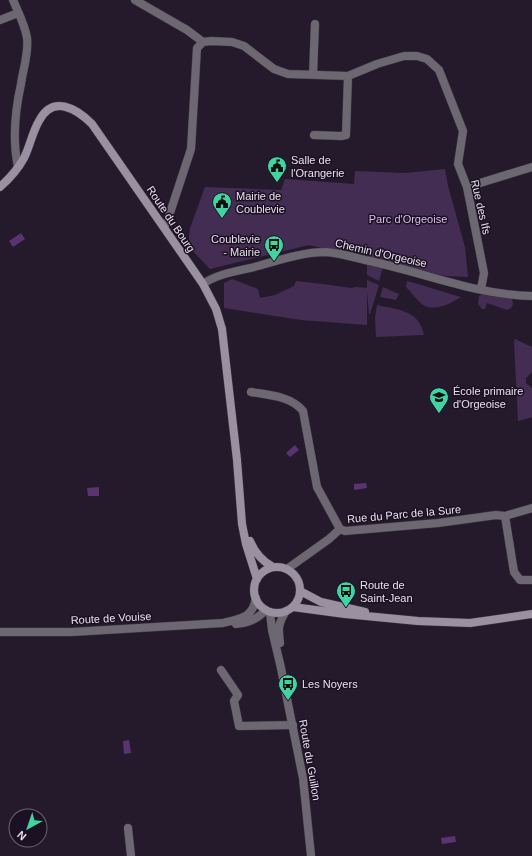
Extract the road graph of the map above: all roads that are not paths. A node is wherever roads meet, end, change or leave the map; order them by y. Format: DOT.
graph roads {
  1 [pos="13,0"];
  2 [pos="134,0"];
  3 [pos="18,13"];
  4 [pos="0,20"];
  5 [pos="315,24"];
  6 [pos="203,42"];
  7 [pos="313,75"];
  8 [pos="348,76"];
  9 [pos="314,135"];
  10 [pos="18,167"];
  11 [pos="532,167"];
  12 [pos="0,187"];
  13 [pos="467,187"];
  14 [pos="164,227"];
  15 [pos="203,284"];
  16 [pos="481,289"];
  17 [pos="532,296"];
  18 [pos="251,392"];
  19 [pos="238,473"];
  20 [pos="532,508"];
  21 [pos="505,516"];
  22 [pos="340,529"];
  23 [pos="273,567"];
  24 [pos="287,569"];
  25 [pos="257,579"];
  26 [pos="532,580"];
  27 [pos="300,591"];
  28 [pos="256,598"];
  29 [pos="290,609"];
  30 [pos="268,611"];
  31 [pos="532,614"];
  32 [pos="395,619"];
  33 [pos="223,623"];
  34 [pos="0,632"];
  35 [pos="282,668"];
  36 [pos="221,670"];
  37 [pos="293,725"];
  38 [pos="128,828"];
  39 [pos="131,856"];
  40 [pos="311,856"];
  1 -- 3 [label="street"];
  2 -- 6 [label="street"];
  3 -- 4 [label="street"];
  3 -- 10 [label="street"];
  5 -- 7 [label="street"];
  6 -- 7 [label="street"];
  6 -- 14 [label="street"];
  7 -- 8 [label="street"];
  8 -- 9 [label="street"];
  8 -- 13 [label="street, Rue des Ifs"];
  10 -- 12 [label="main road, Route du Bourg"];
  10 -- 14 [label="main road, Route du Bourg"];
  11 -- 13 [label="street"];
  13 -- 16 [label="street, Rue des Ifs"];
  14 -- 15 [label="main road, Route du Bourg"];
  15 -- 16 [label="street, Chemin d'Orgeoise"];
  15 -- 19 [label="main road, Route du Bourg"];
  16 -- 17 [label="street, Chemin d'Orgeoise"];
  18 -- 22 [label="street, Rue du Parc de la Sure"];
  19 -- 23 [label="main road, Route du Bourg"];
  19 -- 25 [label="main road, Route du Bourg"];
  20 -- 21 [label="street, Rue du Parc de la Sure"];
  21 -- 22 [label="street, Rue du Parc de la Sure"];
  21 -- 26 [label="street"];
  22 -- 24 [label="street"];
  23 -- 24 [label="main road"];
  23 -- 25 [label="main road"];
  24 -- 27 [label="main road"];
  25 -- 28 [label="main road"];
  27 -- 29 [label="main road"];
  27 -- 32 [label="main road"];
  28 -- 30 [label="main road"];
  28 -- 33 [label="street, Route de Vouise"];
  29 -- 30 [label="main road"];
  29 -- 32 [label="main road"];
  29 -- 35 [label="street, Route du Guillon"];
  30 -- 33 [label="street, Route de Vouise"];
  30 -- 35 [label="street, Route du Guillon"];
  31 -- 32 [label="main road"];
  33 -- 34 [label="street, Route de Vouise"];
  35 -- 37 [label="street, Route du Guillon"];
  36 -- 37 [label="street"];
  37 -- 40 [label="street, Route du Guillon"];
  38 -- 39 [label="street"];
}
